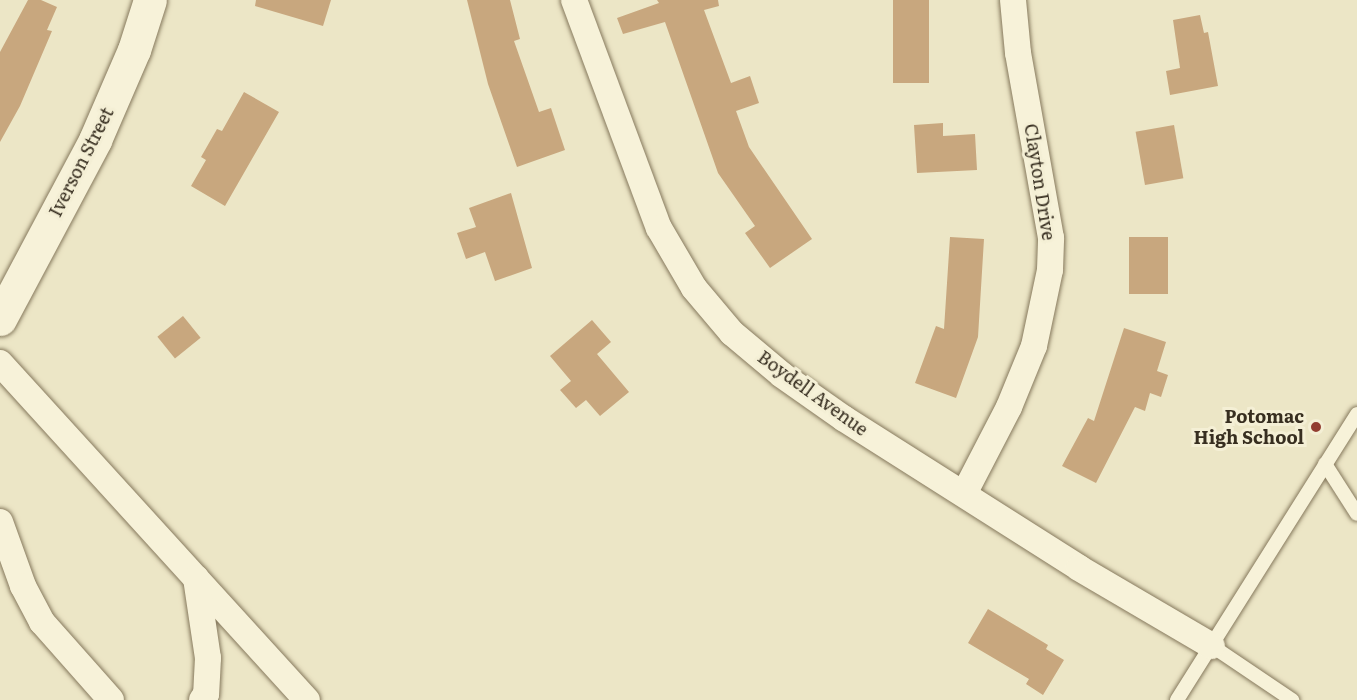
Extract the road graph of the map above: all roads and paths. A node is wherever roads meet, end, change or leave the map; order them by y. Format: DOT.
graph roads {
  1 [pos="150,0"];
  2 [pos="574,0"];
  3 [pos="1013,0"];
  4 [pos="0,319"];
  5 [pos="0,363"];
  6 [pos="1357,414"];
  7 [pos="1325,464"];
  8 [pos="965,492"];
  9 [pos="1357,514"];
  10 [pos="0,522"];
  11 [pos="196,578"];
  12 [pos="1212,646"];
  13 [pos="111,700"];
  14 [pos="202,700"];
  15 [pos="307,700"];
  16 [pos="1177,700"];
  17 [pos="1292,700"];
  1 -- 4 [label="street, Iverson Street"];
  2 -- 8 [label="street, Boydell Avenue"];
  3 -- 8 [label="street, Clayton Drive"];
  5 -- 11 [label="street"];
  6 -- 7 [label="lane"];
  7 -- 9 [label="lane"];
  7 -- 12 [label="lane"];
  8 -- 12 [label="street, Boydell Avenue"];
  10 -- 13 [label="street"];
  11 -- 14 [label="street"];
  11 -- 15 [label="street"];
  12 -- 16 [label="lane"];
  12 -- 17 [label="lane"];
}
